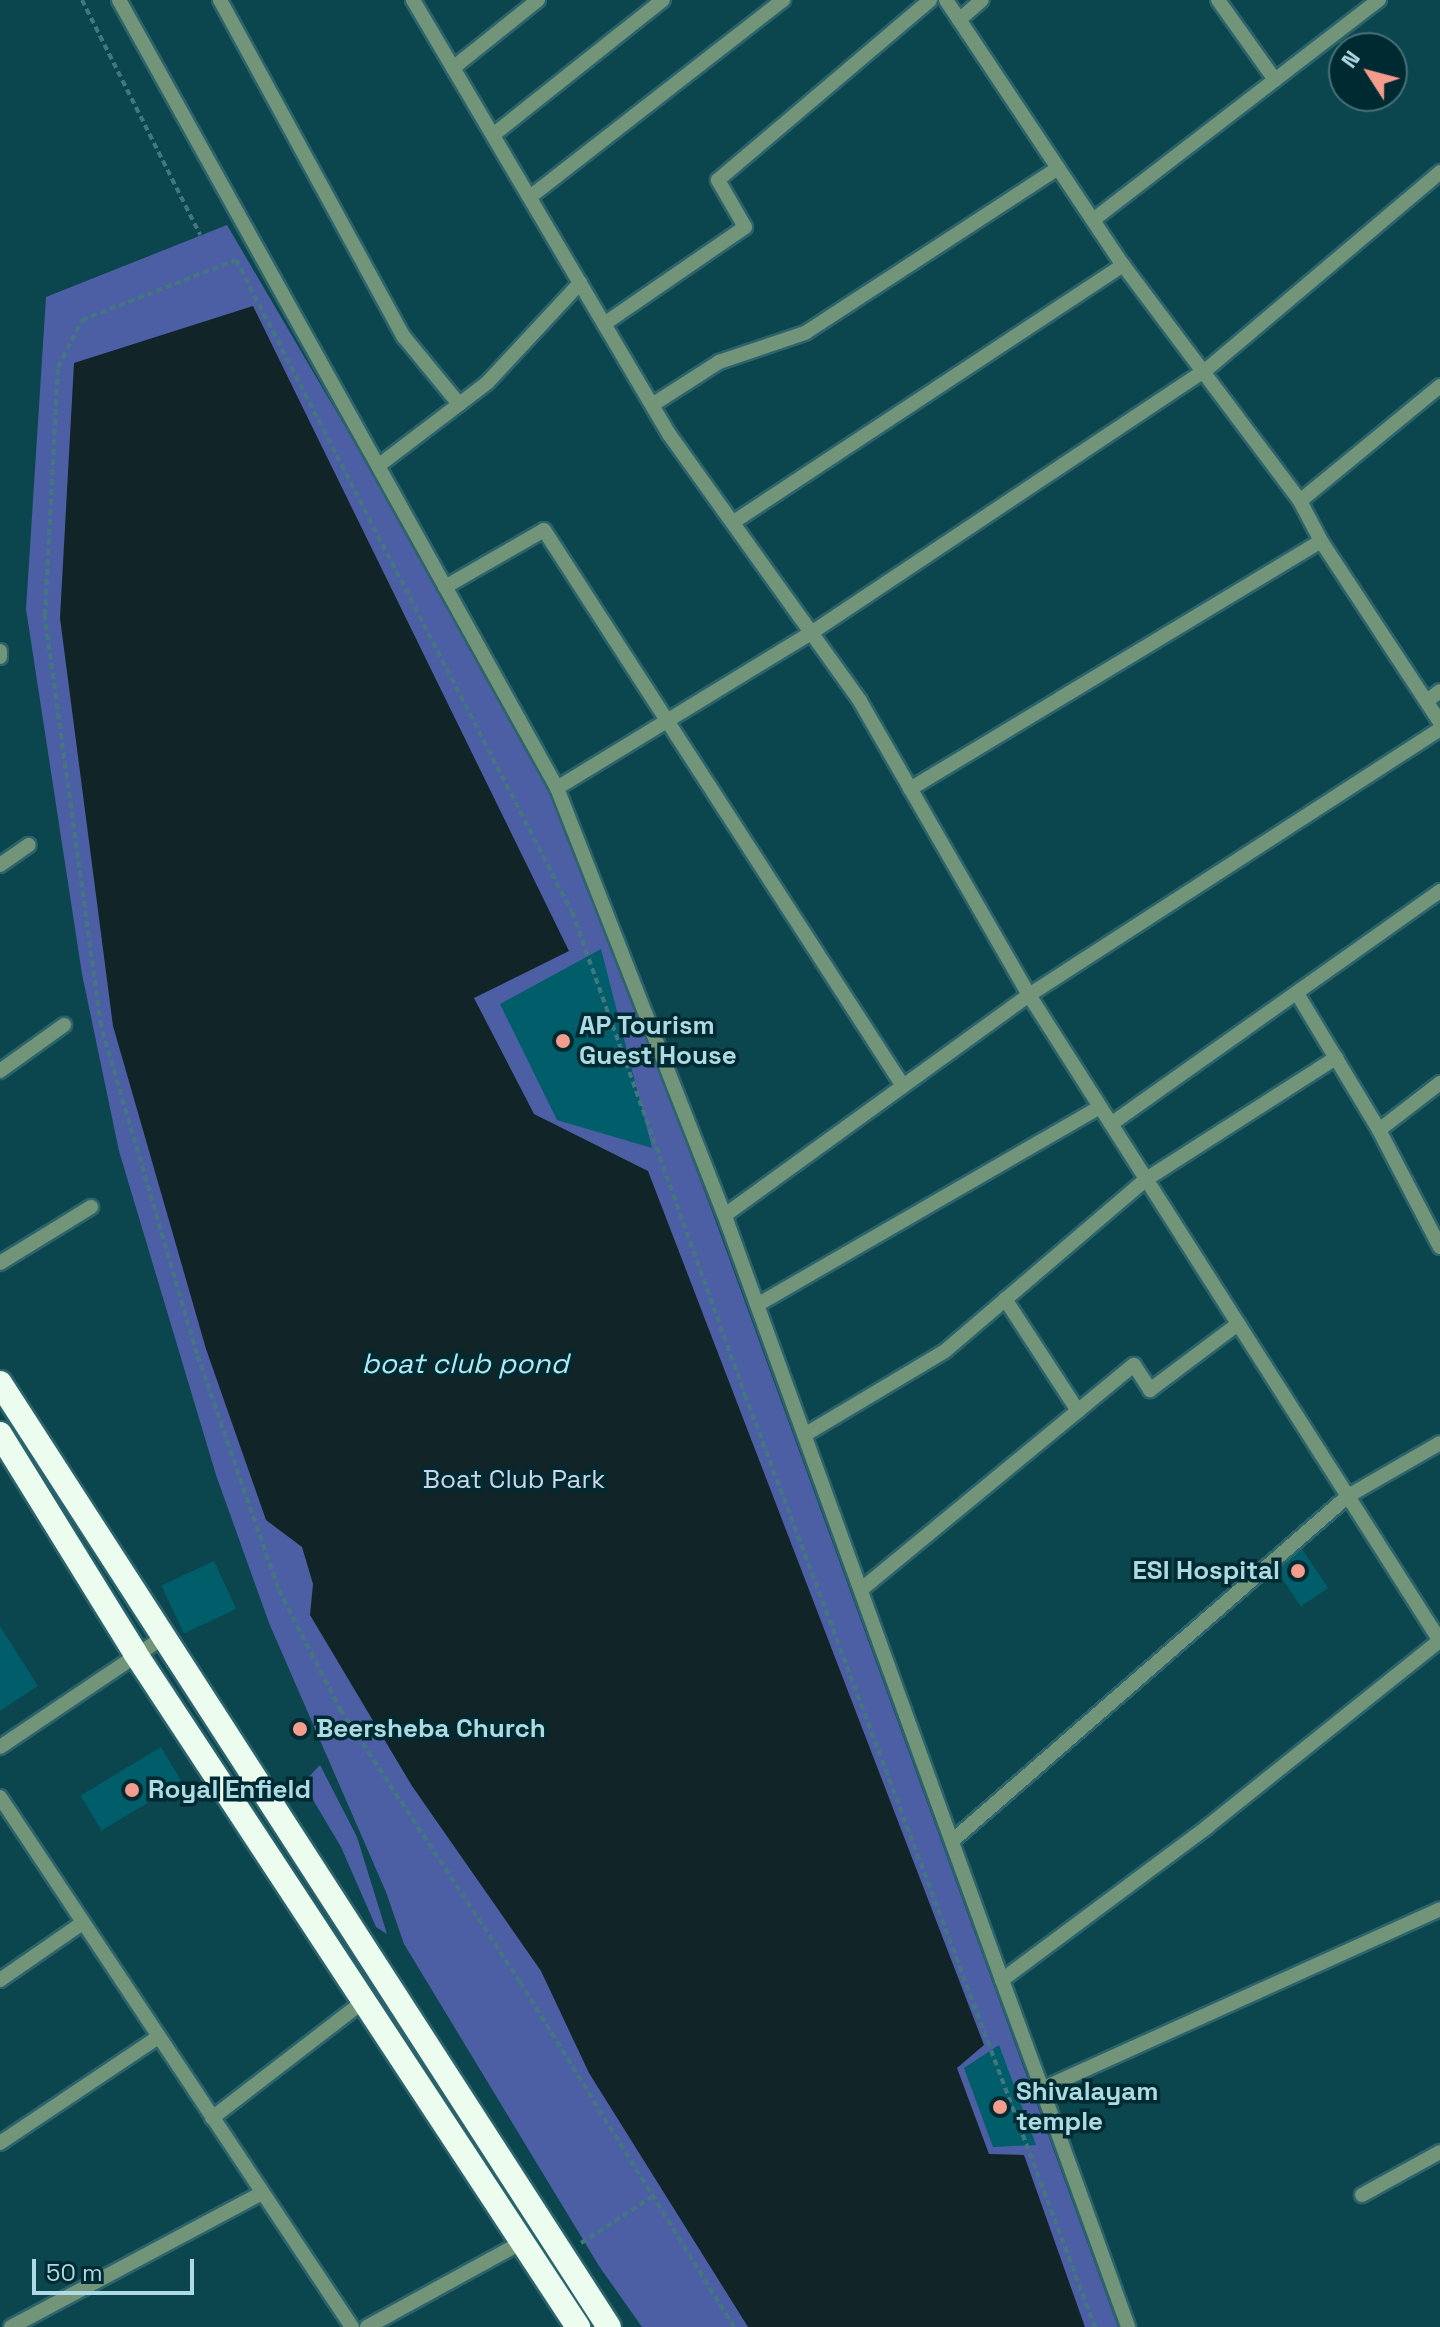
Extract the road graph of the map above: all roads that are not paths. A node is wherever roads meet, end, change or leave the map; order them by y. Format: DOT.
graph roads {
  1 [pos="119,0"];
  2 [pos="220,0"];
  3 [pos="413,0"];
  4 [pos="538,0"];
  5 [pos="663,0"];
  6 [pos="783,0"];
  7 [pos="930,0"];
  8 [pos="946,0"];
  9 [pos="982,0"];
  10 [pos="1218,0"];
  11 [pos="1379,0"];
  12 [pos="959,20"];
  13 [pos="453,68"];
  14 [pos="1275,80"];
  15 [pos="493,135"];
  16 [pos="1058,168"];
  17 [pos="1440,172"];
  18 [pos="530,197"];
  19 [pos="1093,220"];
  20 [pos="1123,265"];
  21 [pos="580,283"];
  22 [pos="604,324"];
  23 [pos="1206,370"];
  24 [pos="1440,386"];
  25 [pos="459,404"];
  26 [pos="652,405"];
  27 [pos="378,466"];
  28 [pos="1300,501"];
  29 [pos="735,521"];
  30 [pos="1321,541"];
  31 [pos="445,587"];
  32 [pos="811,633"];
  33 [pos="1440,691"];
  34 [pos="1427,701"];
  35 [pos="666,719"];
  36 [pos="1440,722"];
  37 [pos="1440,729"];
  38 [pos="557,788"];
  39 [pos="910,789"];
  40 [pos="29,845"];
  41 [pos="0,865"];
  42 [pos="1440,891"];
  43 [pos="1029,995"];
  44 [pos="1298,995"];
  45 [pos="64,1025"];
  46 [pos="1336,1058"];
  47 [pos="0,1071"];
  48 [pos="1440,1083"];
  49 [pos="903,1086"];
  50 [pos="1100,1107"];
  51 [pos="1111,1124"];
  52 [pos="1379,1130"];
  53 [pos="1145,1180"];
  54 [pos="91,1207"];
  55 [pos="725,1215"];
  56 [pos="1440,1247"];
  57 [pos="0,1263"];
  58 [pos="1005,1299"];
  59 [pos="757,1305"];
  60 [pos="1238,1324"];
  61 [pos="0,1383"];
  62 [pos="1078,1411"];
  63 [pos="806,1434"];
  64 [pos="1440,1443"];
  65 [pos="4,1450"];
  66 [pos="1348,1496"];
  67 [pos="863,1588"];
  68 [pos="164,1637"];
  69 [pos="1440,1640"];
  70 [pos="135,1653"];
  71 [pos="0,1747"];
  72 [pos="0,1797"];
  73 [pos="952,1841"];
  74 [pos="1440,1909"];
  75 [pos="81,1924"];
  76 [pos="0,1980"];
  77 [pos="1002,1980"];
  78 [pos="364,2001"];
  79 [pos="157,2038"];
  80 [pos="1042,2089"];
  81 [pos="212,2118"];
  82 [pos="0,2143"];
  83 [pos="1440,2152"];
  84 [pos="262,2193"];
  85 [pos="1362,2195"];
  86 [pos="522,2242"];
  87 [pos="11,2327"];
  88 [pos="352,2327"];
  89 [pos="367,2327"];
  90 [pos="578,2327"];
  91 [pos="609,2327"];
  92 [pos="1128,2327"];
  1 -- 27 [label="street"];
  2 -- 25 [label="street"];
  3 -- 13 [label="street"];
  4 -- 13 [label="street"];
  5 -- 15 [label="street"];
  6 -- 18 [label="street"];
  7 -- 22 [label="street"];
  8 -- 12 [label="street"];
  9 -- 12 [label="street"];
  10 -- 14 [label="street"];
  11 -- 14 [label="street"];
  12 -- 16 [label="street"];
  13 -- 15 [label="street"];
  14 -- 19 [label="street"];
  15 -- 18 [label="street"];
  16 -- 19 [label="street"];
  16 -- 26 [label="street"];
  17 -- 23 [label="street"];
  18 -- 21 [label="street"];
  19 -- 20 [label="street"];
  20 -- 23 [label="street"];
  20 -- 29 [label="street"];
  21 -- 22 [label="street"];
  21 -- 25 [label="street"];
  22 -- 26 [label="street"];
  23 -- 28 [label="street"];
  23 -- 32 [label="street"];
  24 -- 28 [label="street"];
  25 -- 27 [label="street"];
  26 -- 29 [label="street"];
  27 -- 31 [label="street"];
  28 -- 30 [label="street"];
  29 -- 32 [label="street"];
  30 -- 34 [label="street"];
  30 -- 39 [label="street"];
  31 -- 35 [label="street"];
  31 -- 38 [label="street"];
  32 -- 35 [label="street"];
  32 -- 39 [label="street"];
  33 -- 34 [label="street"];
  34 -- 36 [label="street"];
  35 -- 38 [label="street"];
  35 -- 49 [label="street"];
  37 -- 43 [label="street"];
  38 -- 55 [label="street"];
  39 -- 43 [label="street"];
  40 -- 41 [label="street"];
  42 -- 44 [label="street"];
  43 -- 49 [label="street"];
  43 -- 50 [label="street"];
  44 -- 46 [label="street"];
  44 -- 51 [label="street"];
  45 -- 47 [label="street"];
  46 -- 52 [label="street"];
  46 -- 53 [label="street"];
  48 -- 52 [label="street"];
  49 -- 55 [label="street"];
  50 -- 51 [label="street"];
  50 -- 59 [label="street"];
  51 -- 53 [label="street"];
  52 -- 56 [label="street"];
  53 -- 58 [label="street"];
  53 -- 60 [label="street"];
  54 -- 57 [label="street"];
  55 -- 59 [label="street"];
  58 -- 62 [label="street"];
  58 -- 63 [label="street"];
  59 -- 63 [label="street"];
  60 -- 62 [label="street"];
  60 -- 66 [label="street"];
  61 -- 68 [label="highway"];
  62 -- 67 [label="street"];
  63 -- 67 [label="street"];
  64 -- 66 [label="street"];
  65 -- 70 [label="highway"];
  66 -- 69 [label="street"];
  66 -- 73 [label="street"];
  67 -- 73 [label="street"];
  68 -- 70 [label="street"];
  68 -- 91 [label="highway"];
  69 -- 77 [label="street"];
  70 -- 71 [label="street"];
  70 -- 78 [label="highway"];
  72 -- 75 [label="street"];
  73 -- 77 [label="street"];
  74 -- 80 [label="street"];
  75 -- 76 [label="street"];
  75 -- 79 [label="street"];
  77 -- 80 [label="street"];
  78 -- 81 [label="street"];
  78 -- 86 [label="highway"];
  79 -- 81 [label="street"];
  79 -- 82 [label="street"];
  80 -- 92 [label="street"];
  81 -- 84 [label="street"];
  83 -- 85 [label="street"];
  84 -- 87 [label="street"];
  84 -- 88 [label="street"];
  86 -- 89 [label="street"];
  86 -- 90 [label="highway"];
}
